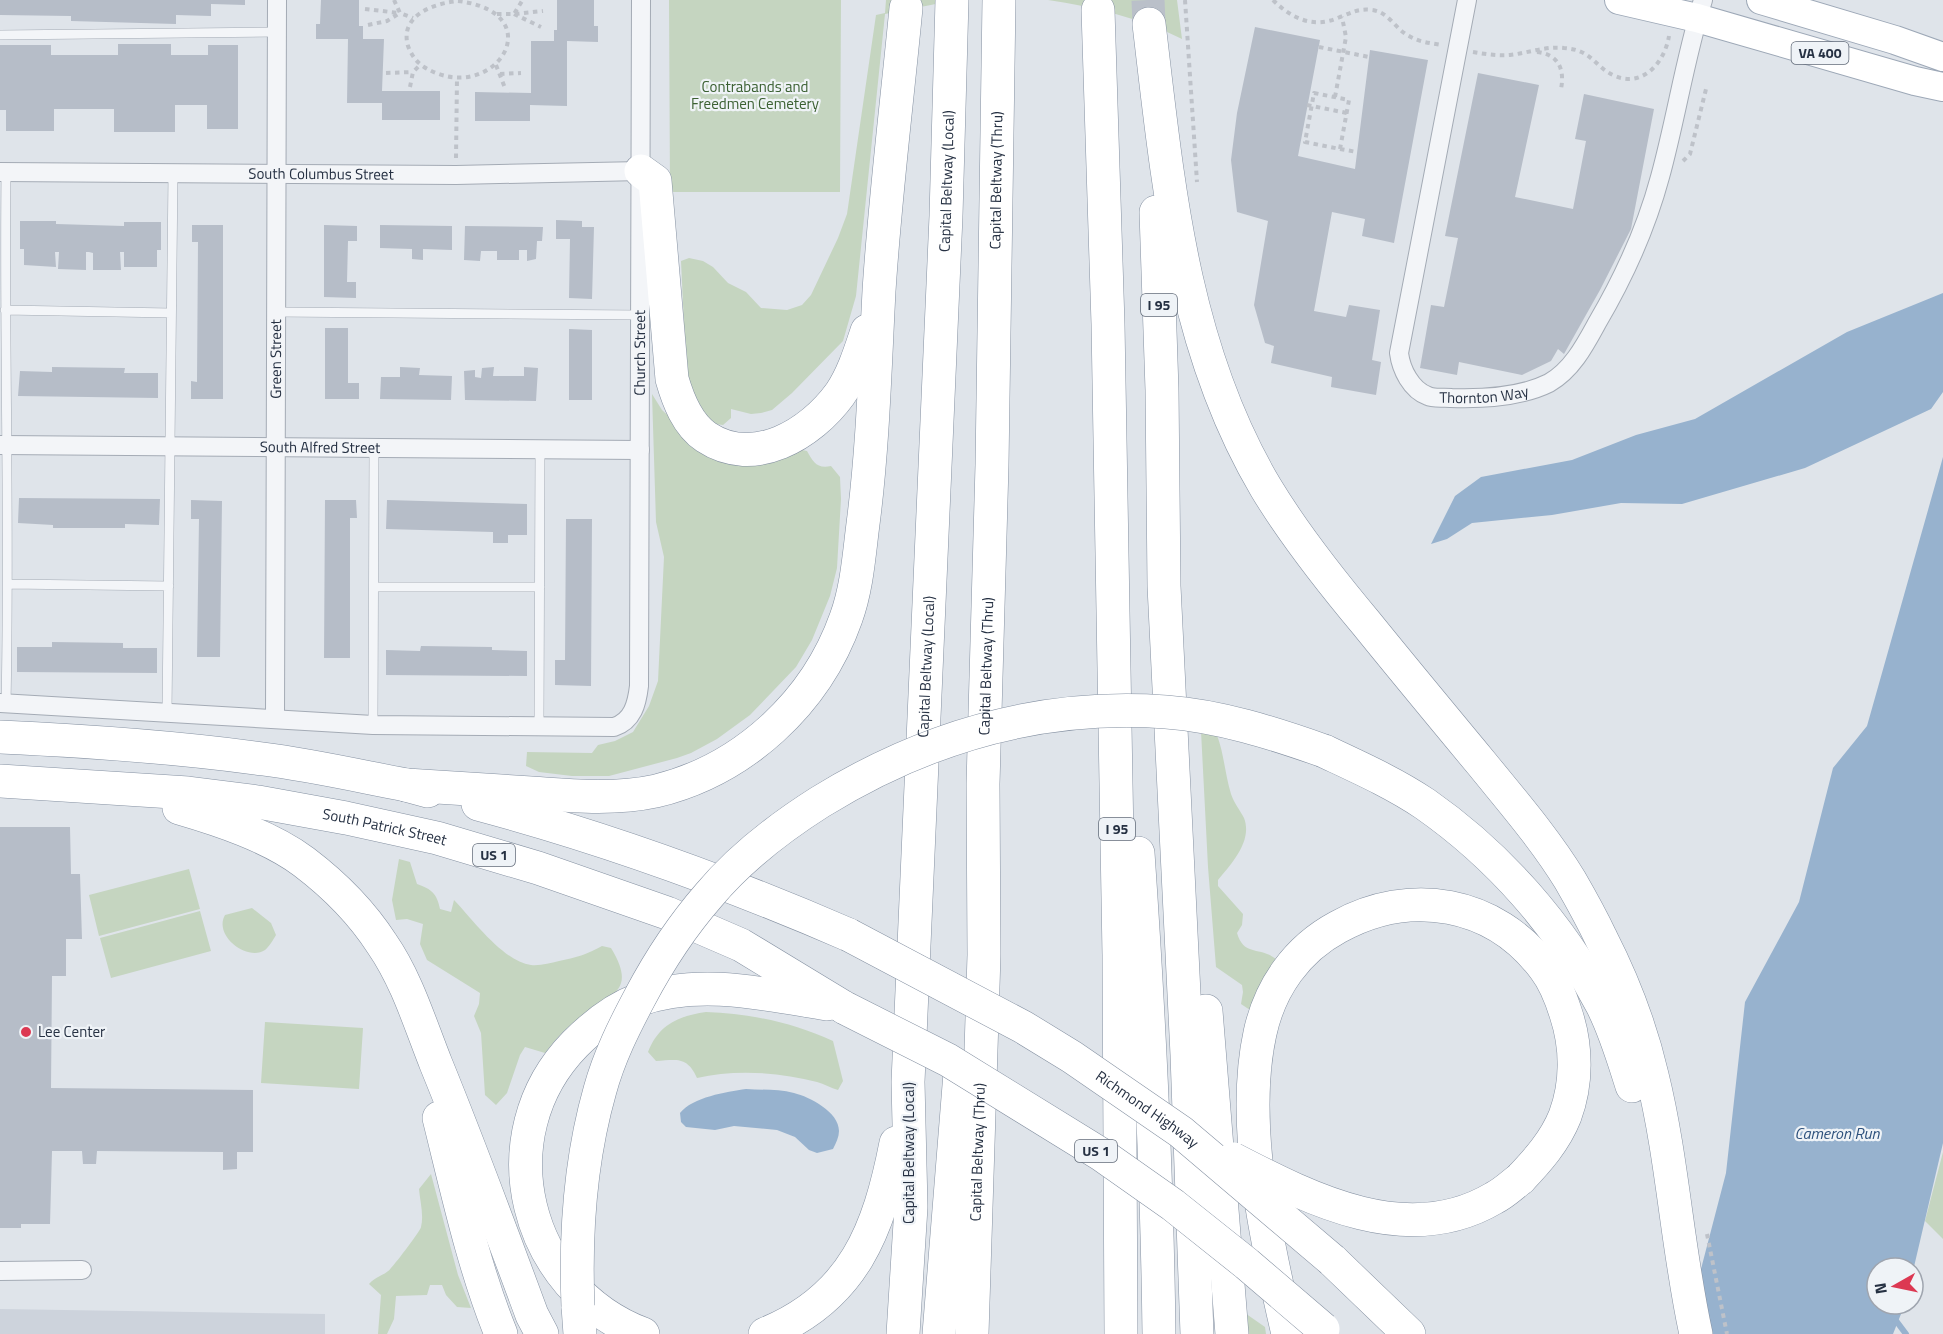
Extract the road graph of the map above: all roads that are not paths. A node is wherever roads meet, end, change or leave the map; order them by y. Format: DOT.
graph roads {
  1 [pos="277,0"];
  2 [pos="641,0"];
  3 [pos="952,0"];
  4 [pos="999,0"];
  5 [pos="1467,0"];
  6 [pos="1619,0"];
  7 [pos="1761,0"];
  8 [pos="906,8"];
  9 [pos="1098,10"];
  10 [pos="1690,15"];
  11 [pos="277,32"];
  12 [pos="0,35"];
  13 [pos="1943,57"];
  14 [pos="1943,87"];
  15 [pos="641,171"];
  16 [pos="3,172"];
  17 [pos="173,174"];
  18 [pos="276,175"];
  19 [pos="880,280"];
  20 [pos="5,310"];
  21 [pos="276,312"];
  22 [pos="171,313"];
  23 [pos="641,315"];
  24 [pos="1108,324"];
  25 [pos="3,445"];
  26 [pos="170,447"];
  27 [pos="276,448"];
  28 [pos="374,449"];
  29 [pos="540,450"];
  30 [pos="640,450"];
  31 [pos="8,584"];
  32 [pos="169,586"];
  33 [pos="374,587"];
  34 [pos="540,587"];
  35 [pos="3,703"];
  36 [pos="167,713"];
  37 [pos="275,719"];
  38 [pos="373,725"];
  39 [pos="539,726"];
  40 [pos="0,737"];
  41 [pos="0,781"];
  42 [pos="983,784"];
  43 [pos="406,785"];
  44 [pos="117,790"];
  45 [pos="1174,809"];
  46 [pos="413,1005"];
  47 [pos="845,1008"];
  48 [pos="908,1082"];
  49 [pos="1180,1132"];
  50 [pos="82,1270"];
  51 [pos="0,1271"];
  52 [pos="1684,1276"];
  53 [pos="581,1329"];
  54 [pos="501,1334"];
  55 [pos="542,1334"];
  56 [pos="644,1334"];
  57 [pos="765,1334"];
  58 [pos="903,1334"];
  59 [pos="939,1334"];
  60 [pos="972,1334"];
  61 [pos="1121,1334"];
  62 [pos="1160,1334"];
  63 [pos="1197,1334"];
  64 [pos="1232,1334"];
  65 [pos="1288,1334"];
  66 [pos="1328,1334"];
  67 [pos="1409,1334"];
  68 [pos="1696,1334"];
  1 -- 11 [label="street, Green Street"];
  2 -- 15 [label="street, Church Street"];
  3 -- 48 [label="highway, Capital Beltway (Local)"];
  4 -- 42 [label="highway, Capital Beltway (Thru)"];
  5 -- 10 [label="street, Thornton Way"];
  6 -- 10 [label="main road, VA 400"];
  7 -- 13 [label="main road, VA 400"];
  8 -- 19 [label="highway"];
  9 -- 24 [label="highway, I 95"];
  10 -- 14 [label="main road, VA 400"];
  11 -- 12 [label="lane"];
  11 -- 18 [label="street, Green Street"];
  15 -- 18 [label="street, South Columbus Street"];
  15 -- 19 [label="highway"];
  15 -- 23 [label="street, Church Street"];
  16 -- 17 [label="street, South Columbus Street"];
  16 -- 20 [label="lane"];
  17 -- 18 [label="street, South Columbus Street"];
  17 -- 22 [label="lane"];
  18 -- 21 [label="street, Green Street"];
  19 -- 43 [label="highway"];
  20 -- 22 [label="lane"];
  20 -- 25 [label="lane"];
  21 -- 23 [label="lane"];
  21 -- 27 [label="street, Green Street"];
  22 -- 26 [label="lane"];
  23 -- 30 [label="street, Church Street"];
  24 -- 61 [label="highway, I 95"];
  24 -- 62 [label="highway"];
  25 -- 26 [label="street, South Alfred Street"];
  25 -- 31 [label="lane"];
  26 -- 27 [label="street, South Alfred Street"];
  26 -- 32 [label="lane"];
  27 -- 28 [label="street, South Alfred Street"];
  27 -- 37 [label="street, Green Street"];
  28 -- 29 [label="street, South Alfred Street"];
  28 -- 33 [label="lane"];
  29 -- 30 [label="street, South Alfred Street"];
  29 -- 34 [label="lane"];
  30 -- 39 [label="street, Church Street"];
  31 -- 32 [label="lane"];
  31 -- 35 [label="lane"];
  32 -- 36 [label="lane"];
  33 -- 34 [label="lane"];
  33 -- 38 [label="lane"];
  34 -- 39 [label="lane"];
  35 -- 36 [label="street"];
  36 -- 37 [label="street"];
  37 -- 38 [label="street"];
  38 -- 39 [label="street"];
  40 -- 43 [label="highway"];
  41 -- 44 [label="highway, South Patrick Street / US 1"];
  42 -- 59 [label="highway"];
  42 -- 60 [label="highway, Capital Beltway (Thru)"];
  43 -- 49 [label="highway, Richmond Highway, bridge"];
  44 -- 46 [label="highway"];
  44 -- 47 [label="highway, South Patrick Street / US 1"];
  45 -- 52 [label="highway, I 95"];
  45 -- 63 [label="highway, I 95"];
  45 -- 64 [label="highway"];
  46 -- 54 [label="highway"];
  46 -- 55 [label="highway"];
  47 -- 56 [label="highway"];
  47 -- 66 [label="highway, US 1, bridge"];
  48 -- 57 [label="highway"];
  48 -- 58 [label="highway, Capital Beltway (Local)"];
  49 -- 65 [label="highway, bridge"];
  49 -- 67 [label="highway, Richmond Highway, bridge"];
  50 -- 51 [label="street"];
  52 -- 53 [label="highway, bridge"];
  52 -- 68 [label="highway"];
}
